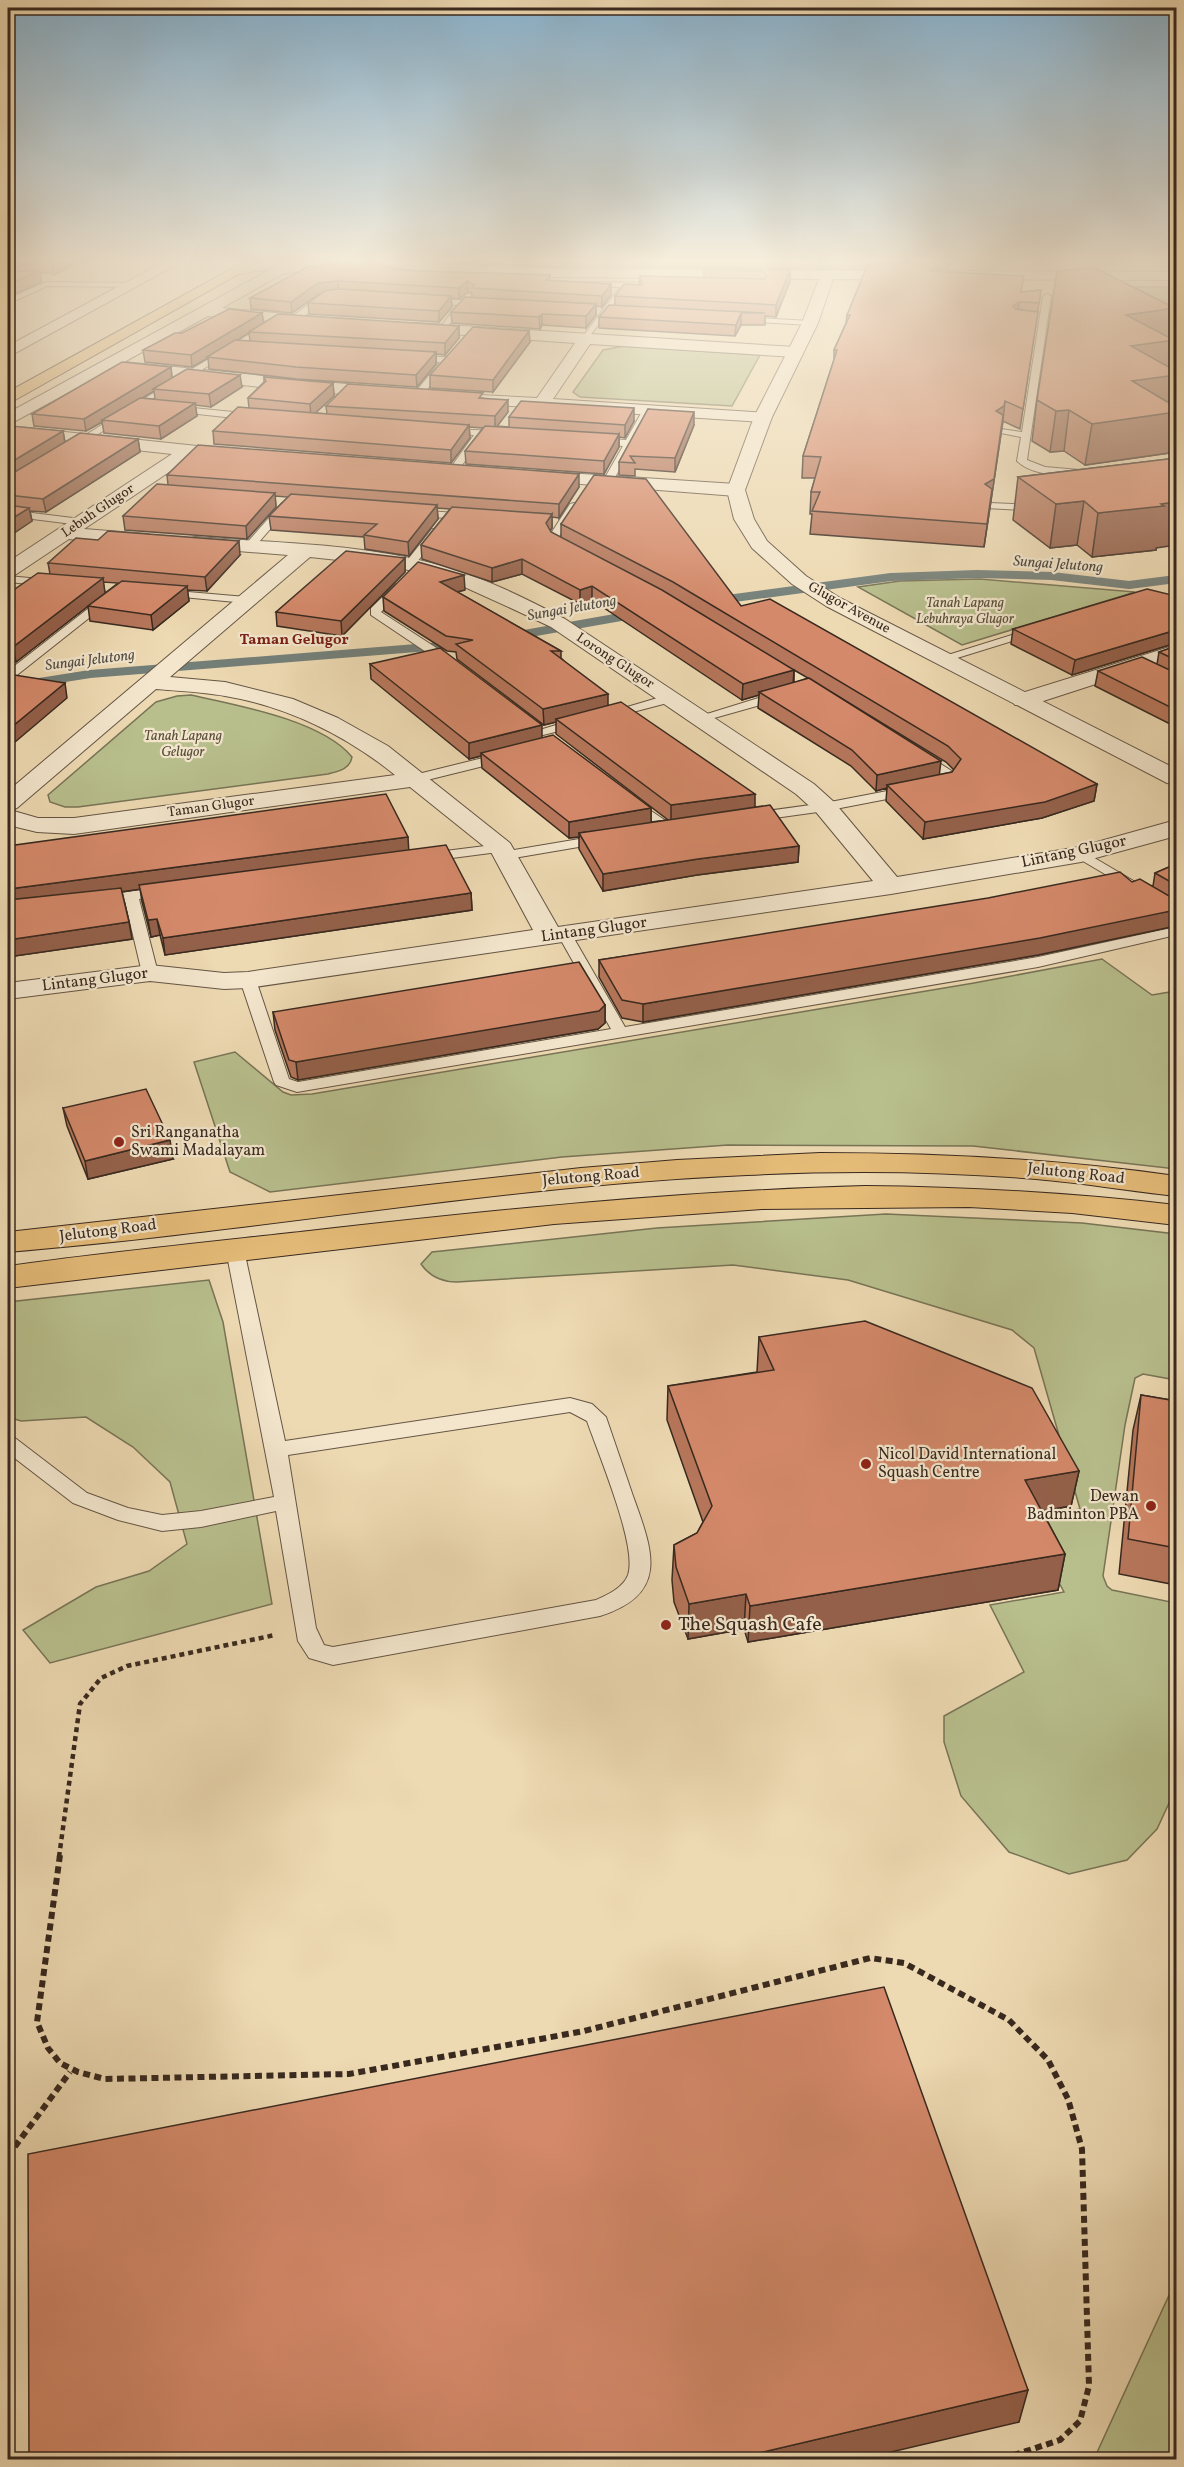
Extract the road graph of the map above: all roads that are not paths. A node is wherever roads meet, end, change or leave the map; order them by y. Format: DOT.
graph roads {
  1 [pos="47,377"];
  2 [pos="83,377"];
  3 [pos="185,377"];
  4 [pos="206,377"];
  5 [pos="432,377"];
  6 [pos="559,377"];
  7 [pos="783,377"];
  8 [pos="1031,377"];
  9 [pos="418,394"];
  10 [pos="8,399"];
  11 [pos="542,403"];
  12 [pos="138,405"];
  13 [pos="647,410"];
  14 [pos="763,417"];
  15 [pos="264,418"];
  16 [pos="8,420"];
  17 [pos="436,430"];
  18 [pos="1002,430"];
  19 [pos="8,431"];
  20 [pos="1025,432"];
  21 [pos="481,433"];
  22 [pos="511,435"];
  23 [pos="83,440"];
  24 [pos="582,440"];
  25 [pos="629,443"];
  26 [pos="64,451"];
  27 [pos="188,451"];
  28 [pos="256,456"];
  29 [pos="430,469"];
  30 [pos="454,470"];
  31 [pos="474,472"];
  32 [pos="1096,474"];
  33 [pos="516,475"];
  34 [pos="591,487"];
  35 [pos="128,490"];
  36 [pos="736,490"];
  37 [pos="151,492"];
  38 [pos="288,503"];
  39 [pos="990,506"];
  40 [pos="1046,508"];
  41 [pos="403,512"];
  42 [pos="8,513"];
  43 [pos="449,515"];
  44 [pos="483,518"];
  45 [pos="73,528"];
  46 [pos="249,548"];
  47 [pos="304,552"];
  48 [pos="584,558"];
  49 [pos="415,565"];
  50 [pos="8,571"];
  51 [pos="8,579"];
  52 [pos="64,584"];
  53 [pos="109,588"];
  54 [pos="155,592"];
  55 [pos="246,600"];
  56 [pos="1042,628"];
  57 [pos="1176,651"];
  58 [pos="941,659"];
  59 [pos="464,673"];
  60 [pos="8,676"];
  61 [pos="155,679"];
  62 [pos="798,690"];
  63 [pos="671,698"];
  64 [pos="1023,700"];
  65 [pos="700,718"];
  66 [pos="554,744"];
  67 [pos="910,748"];
  68 [pos="520,753"];
  69 [pos="1176,778"];
  70 [pos="415,779"];
  71 [pos="620,793"];
  72 [pos="8,803"];
  73 [pos="825,807"];
  74 [pos="8,817"];
  75 [pos="735,819"];
  76 [pos="1176,828"];
  77 [pos="644,832"];
  78 [pos="621,836"];
  79 [pos="504,851"];
  80 [pos="1081,854"];
  81 [pos="408,859"];
  82 [pos="891,886"];
  83 [pos="177,889"];
  84 [pos="130,895"];
  85 [pos="86,902"];
  86 [pos="1176,912"];
  87 [pos="1176,932"];
  88 [pos="558,936"];
  89 [pos="150,973"];
  90 [pos="248,981"];
  91 [pos="8,992"];
  92 [pos="620,1032"];
  93 [pos="1176,1186"];
  94 [pos="1176,1215"];
  95 [pos="8,1242"];
  96 [pos="235,1250"];
  97 [pos="8,1276"];
  98 [pos="8,1443"];
  99 [pos="277,1449"];
  100 [pos="285,1502"];
  1 -- 10 [label="main road"];
  2 -- 16 [label="street"];
  3 -- 12 [label="lane"];
  4 -- 9 [label="street"];
  5 -- 9 [label="lane"];
  6 -- 11 [label="street"];
  7 -- 14 [label="street"];
  8 -- 20 [label="lane"];
  9 -- 11 [label="street"];
  11 -- 13 [label="street"];
  12 -- 15 [label="lane"];
  12 -- 23 [label="lane"];
  13 -- 14 [label="street"];
  13 -- 25 [label="lane"];
  14 -- 36 [label="street"];
  17 -- 21 [label="lane"];
  18 -- 20 [label="lane"];
  19 -- 23 [label="street"];
  20 -- 32 [label="lane"];
  21 -- 22 [label="lane"];
  21 -- 30 [label="lane"];
  23 -- 26 [label="lane"];
  23 -- 27 [label="street"];
  24 -- 25 [label="lane"];
  25 -- 34 [label="lane"];
  27 -- 28 [label="street"];
  27 -- 35 [label="street, Lebuh Glugor"];
  29 -- 30 [label="street"];
  30 -- 31 [label="street"];
  33 -- 34 [label="street"];
  34 -- 36 [label="street"];
  34 -- 48 [label="lane"];
  35 -- 37 [label="lane"];
  35 -- 45 [label="street, Lebuh Glugor"];
  36 -- 58 [label="street, Glugor Avenue"];
  38 -- 46 [label="lane"];
  39 -- 40 [label="lane"];
  41 -- 43 [label="lane"];
  42 -- 45 [label="lane"];
  43 -- 44 [label="lane"];
  43 -- 49 [label="lane"];
  45 -- 46 [label="street, Lorong Glugor"];
  45 -- 50 [label="street, Lebuh Glugor"];
  46 -- 47 [label="street, Lorong Glugor"];
  47 -- 49 [label="street, Lorong Glugor"];
  47 -- 55 [label="street"];
  49 -- 59 [label="lane"];
  49 -- 63 [label="street, Lorong Glugor"];
  51 -- 52 [label="lane"];
  53 -- 60 [label="lane"];
  54 -- 55 [label="lane"];
  55 -- 61 [label="street"];
  56 -- 58 [label="lane"];
  57 -- 64 [label="street"];
  58 -- 64 [label="street, Glugor Avenue"];
  61 -- 70 [label="street"];
  61 -- 72 [label="street"];
  62 -- 65 [label="lane"];
  63 -- 65 [label="street, Lorong Glugor"];
  63 -- 66 [label="lane"];
  64 -- 69 [label="street, Glugor Avenue"];
  65 -- 73 [label="street, Lorong Glugor"];
  67 -- 73 [label="lane"];
  68 -- 70 [label="lane"];
  70 -- 74 [label="street, Taman Glugor"];
  70 -- 79 [label="street"];
  71 -- 77 [label="lane"];
  73 -- 75 [label="lane"];
  73 -- 82 [label="street, Lorong Glugor"];
  76 -- 80 [label="street, Lintang Glugor"];
  78 -- 79 [label="lane"];
  79 -- 81 [label="lane"];
  79 -- 88 [label="street"];
  80 -- 82 [label="street, Lintang Glugor"];
  80 -- 86 [label="lane"];
  82 -- 88 [label="street, Lintang Glugor"];
  83 -- 84 [label="lane"];
  84 -- 85 [label="lane"];
  84 -- 89 [label="lane"];
  87 -- 92 [label="lane"];
  88 -- 90 [label="street, Lintang Glugor"];
  88 -- 92 [label="lane"];
  89 -- 90 [label="street, Lintang Glugor"];
  89 -- 91 [label="street, Lintang Glugor"];
  90 -- 92 [label="lane"];
  93 -- 95 [label="main road, Jelutong Road"];
  94 -- 96 [label="main road, Jelutong Road"];
  96 -- 97 [label="main road, Jelutong Road"];
  96 -- 99 [label="lane"];
  98 -- 100 [label="lane"];
  99 -- 100 [label="lane"];
  99 -- 100 [label="lane"];
}
